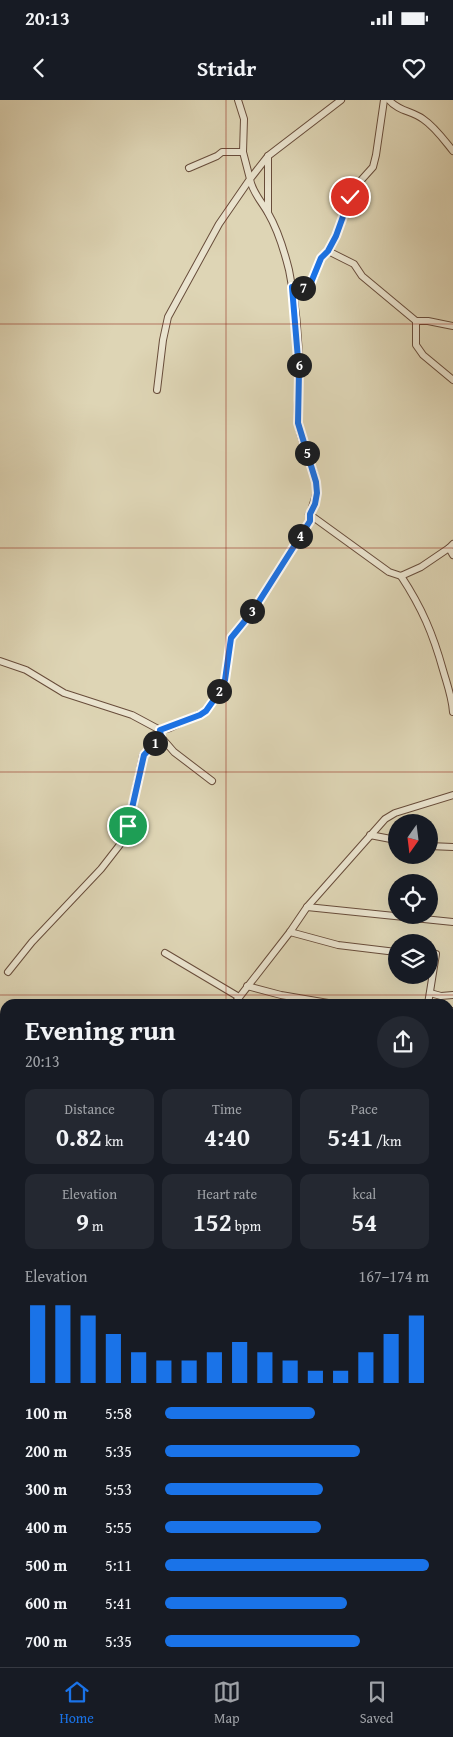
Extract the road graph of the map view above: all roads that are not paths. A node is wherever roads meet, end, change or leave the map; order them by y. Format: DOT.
graph roads {
  1 [pos="238,100"];
  2 [pos="341,100"];
  3 [pos="384,100"];
  4 [pos="389,100"];
  5 [pos="453,151"];
  6 [pos="243,152"];
  7 [pos="268,156"];
  8 [pos="189,168"];
  9 [pos="250,179"];
  10 [pos="268,212"];
  11 [pos="328,251"];
  12 [pos="292,287"];
  13 [pos="416,321"];
  14 [pos="453,326"];
  15 [pos="453,380"];
  16 [pos="157,390"];
  17 [pos="310,514"];
  18 [pos="451,546"];
  19 [pos="453,555"];
  20 [pos="400,576"];
  21 [pos="0,661"];
  22 [pos="453,712"];
  23 [pos="160,734"];
  24 [pos="212,781"];
  25 [pos="453,795"];
  26 [pos="370,835"];
  27 [pos="388,838"];
  28 [pos="438,846"];
  29 [pos="453,847"];
  30 [pos="307,907"];
  31 [pos="453,922"];
  32 [pos="290,932"];
  33 [pos="388,951"];
  34 [pos="165,953"];
  35 [pos="8,972"];
  36 [pos="431,984"];
  37 [pos="247,986"];
  38 [pos="430,993"];
  39 [pos="453,995"];
  40 [pos="239,996"];
  41 [pos="237,999"];
  42 [pos="305,999"];
  43 [pos="429,999"];
  1 -- 6 [label="street"];
  2 -- 7 [label="street"];
  3 -- 11 [label="street"];
  4 -- 5 [label="street"];
  6 -- 8 [label="street"];
  6 -- 9 [label="street"];
  7 -- 9 [label="street"];
  7 -- 10 [label="street"];
  9 -- 10 [label="street"];
  9 -- 16 [label="street"];
  10 -- 12 [label="street"];
  11 -- 12 [label="street"];
  11 -- 13 [label="street"];
  12 -- 17 [label="street"];
  13 -- 14 [label="street"];
  13 -- 15 [label="street"];
  17 -- 20 [label="street"];
  17 -- 23 [label="street"];
  18 -- 19 [label="street"];
  18 -- 20 [label="street"];
  20 -- 22 [label="street"];
  21 -- 23 [label="street"];
  23 -- 24 [label="street"];
  23 -- 35 [label="street"];
  25 -- 26 [label="street"];
  26 -- 27 [label="street"];
  26 -- 30 [label="street"];
  28 -- 29 [label="street"];
  30 -- 31 [label="street"];
  30 -- 32 [label="street"];
  32 -- 33 [label="street"];
  32 -- 37 [label="street"];
  34 -- 40 [label="street"];
  36 -- 38 [label="street"];
  37 -- 40 [label="street"];
  37 -- 42 [label="street"];
  38 -- 39 [label="street"];
  38 -- 43 [label="street"];
  40 -- 41 [label="street"];
}
